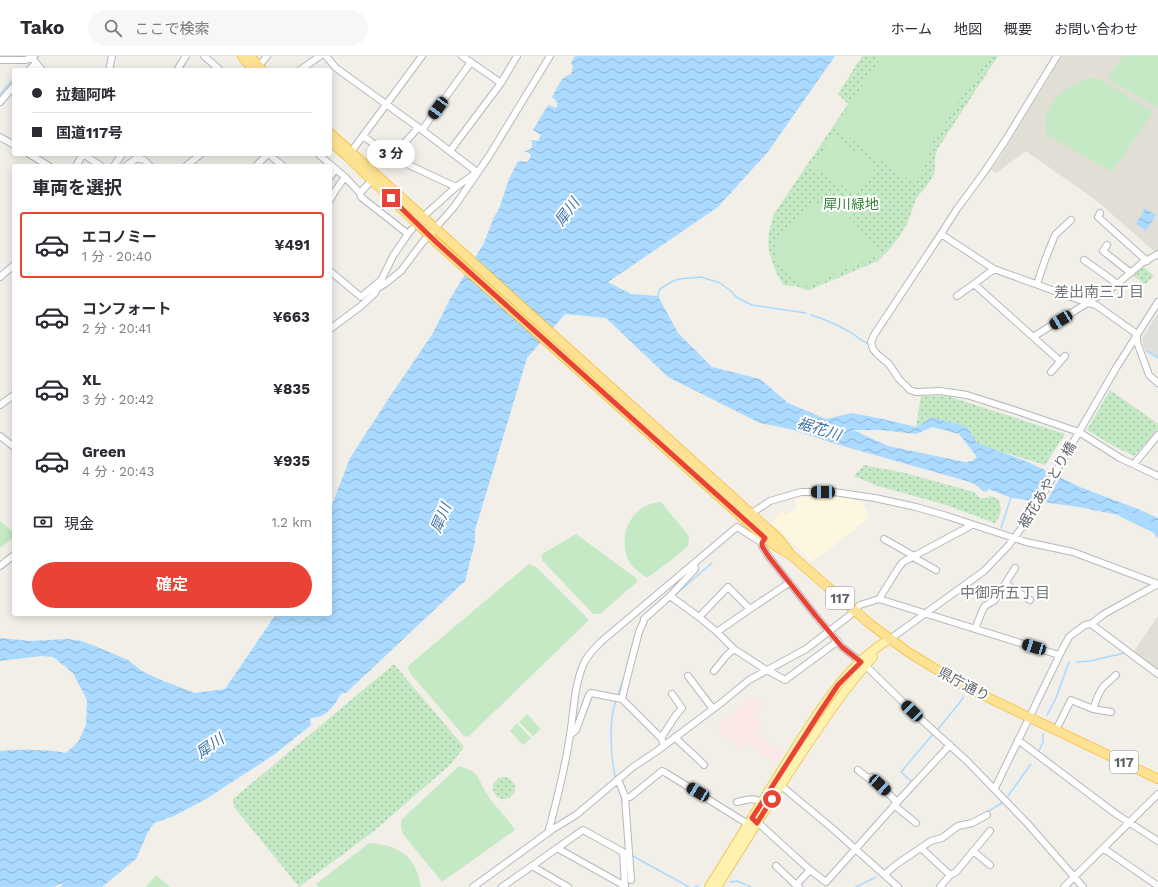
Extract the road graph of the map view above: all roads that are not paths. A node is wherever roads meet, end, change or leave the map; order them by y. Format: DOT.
graph roads {
  1 [pos="112,56"];
  2 [pos="186,56"];
  3 [pos="204,56"];
  4 [pos="242,56"];
  5 [pos="250,56"];
  6 [pos="267,56"];
  7 [pos="320,56"];
  8 [pos="326,56"];
  9 [pos="422,56"];
  10 [pos="462,56"];
  11 [pos="517,56"];
  12 [pos="550,56"];
  13 [pos="1057,56"];
  14 [pos="33,57"];
  15 [pos="0,60"];
  16 [pos="471,62"];
  17 [pos="36,63"];
  18 [pos="31,68"];
  19 [pos="40,68"];
  20 [pos="109,68"];
  21 [pos="178,68"];
  22 [pos="218,68"];
  23 [pos="257,68"];
  24 [pos="257,68"];
  25 [pos="259,68"];
  26 [pos="303,68"];
  27 [pos="501,84"];
  28 [pos="12,88"];
  29 [pos="0,102"];
  30 [pos="386,105"];
  31 [pos="420,129"];
  32 [pos="332,135"];
  33 [pos="0,136"];
  34 [pos="363,136"];
  35 [pos="332,143"];
  36 [pos="12,144"];
  37 [pos="450,151"];
  38 [pos="351,152"];
  39 [pos="37,156"];
  40 [pos="86,156"];
  41 [pos="198,156"];
  42 [pos="266,156"];
  43 [pos="270,156"];
  44 [pos="320,156"];
  45 [pos="392,157"];
  46 [pos="47,164"];
  47 [pos="98,164"];
  48 [pos="129,164"];
  49 [pos="148,164"];
  50 [pos="188,164"];
  51 [pos="258,164"];
  52 [pos="280,164"];
  53 [pos="330,164"];
  54 [pos="332,166"];
  55 [pos="336,169"];
  56 [pos="477,172"];
  57 [pos="332,174"];
  58 [pos="345,177"];
  59 [pos="372,180"];
  60 [pos="456,188"];
  61 [pos="360,193"];
  62 [pos="332,196"];
  63 [pos="426,214"];
  64 [pos="1098,217"];
  65 [pos="1071,220"];
  66 [pos="439,231"];
  67 [pos="941,234"];
  68 [pos="433,239"];
  69 [pos="1107,245"];
  70 [pos="1158,254"];
  71 [pos="1084,260"];
  72 [pos="1147,261"];
  73 [pos="12,267"];
  74 [pos="994,268"];
  75 [pos="7,271"];
  76 [pos="332,273"];
  77 [pos="1131,273"];
  78 [pos="12,274"];
  79 [pos="0,277"];
  80 [pos="384,277"];
  81 [pos="974,284"];
  82 [pos="1037,284"];
  83 [pos="1117,284"];
  84 [pos="378,288"];
  85 [pos="957,296"];
  86 [pos="1158,302"];
  87 [pos="1088,304"];
  88 [pos="332,328"];
  89 [pos="1137,336"];
  90 [pos="1033,337"];
  91 [pos="1065,356"];
  92 [pos="1060,361"];
  93 [pos="1051,372"];
  94 [pos="1158,383"];
  95 [pos="12,396"];
  96 [pos="0,405"];
  97 [pos="1077,435"];
  98 [pos="1158,435"];
  99 [pos="0,436"];
  100 [pos="12,445"];
  101 [pos="1134,464"];
  102 [pos="1158,476"];
  103 [pos="748,512"];
  104 [pos="972,525"];
  105 [pos="1016,536"];
  106 [pos="766,538"];
  107 [pos="884,539"];
  108 [pos="913,556"];
  109 [pos="12,557"];
  110 [pos="694,564"];
  111 [pos="0,566"];
  112 [pos="1015,568"];
  113 [pos="936,570"];
  114 [pos="789,583"];
  115 [pos="1006,584"];
  116 [pos="1158,584"];
  117 [pos="670,596"];
  118 [pos="879,599"];
  119 [pos="1030,600"];
  120 [pos="750,609"];
  121 [pos="854,611"];
  122 [pos="926,614"];
  123 [pos="699,617"];
  124 [pos="1091,624"];
  125 [pos="975,629"];
  126 [pos="829,631"];
  127 [pos="717,632"];
  128 [pos="890,639"];
  129 [pos="838,641"];
  130 [pos="734,649"];
  131 [pos="1060,655"];
  132 [pos="863,664"];
  133 [pos="767,669"];
  134 [pos="714,671"];
  135 [pos="1158,674"];
  136 [pos="1116,675"];
  137 [pos="688,676"];
  138 [pos="672,694"];
  139 [pos="619,699"];
  140 [pos="713,709"];
  141 [pos="1093,709"];
  142 [pos="1110,712"];
  143 [pos="1029,717"];
  144 [pos="1056,730"];
  145 [pos="571,734"];
  146 [pos="675,737"];
  147 [pos="661,738"];
  148 [pos="1018,740"];
  149 [pos="664,745"];
  150 [pos="950,745"];
  151 [pos="704,765"];
  152 [pos="858,770"];
  153 [pos="618,778"];
  154 [pos="1158,778"];
  155 [pos="778,783"];
  156 [pos="994,788"];
  157 [pos="1158,794"];
  158 [pos="626,797"];
  159 [pos="737,802"];
  160 [pos="762,802"];
  161 [pos="896,803"];
  162 [pos="987,815"];
  163 [pos="1129,822"];
  164 [pos="753,823"];
  165 [pos="916,823"];
  166 [pos="990,831"];
  167 [pos="548,833"];
  168 [pos="1158,841"];
  169 [pos="557,848"];
  170 [pos="855,848"];
  171 [pos="921,848"];
  172 [pos="1103,848"];
  173 [pos="973,851"];
  174 [pos="990,865"];
  175 [pos="532,866"];
  176 [pos="776,866"];
  177 [pos="810,870"];
  178 [pos="884,874"];
  179 [pos="950,875"];
  180 [pos="1074,877"];
  181 [pos="631,880"];
  182 [pos="798,886"];
  183 [pos="1158,886"];
  184 [pos="473,887"];
  185 [pos="502,887"];
  186 [pos="568,887"];
  187 [pos="625,887"];
  188 [pos="709,887"];
  189 [pos="717,887"];
  190 [pos="898,887"];
  191 [pos="940,887"];
  192 [pos="1064,887"];
  193 [pos="1084,887"];
  1 -- 20 [label="street"];
  2 -- 21 [label="street"];
  3 -- 22 [label="street"];
  4 -- 23 [label="highway"];
  5 -- 24 [label="highway"];
  6 -- 25 [label="street"];
  7 -- 26 [label="street"];
  8 -- 30 [label="street"];
  9 -- 30 [label="street"];
  10 -- 16 [label="street"];
  11 -- 27 [label="street"];
  12 -- 56 [label="street"];
  13 -- 67 [label="street"];
  14 -- 15 [label="street"];
  14 -- 17 [label="street"];
  16 -- 27 [label="street"];
  16 -- 31 [label="street"];
  17 -- 18 [label="street"];
  17 -- 19 [label="street"];
  27 -- 37 [label="street"];
  28 -- 29 [label="street"];
  30 -- 31 [label="street"];
  30 -- 34 [label="street"];
  31 -- 37 [label="street"];
  31 -- 45 [label="street"];
  32 -- 38 [label="highway, 117"];
  33 -- 36 [label="street"];
  34 -- 38 [label="street"];
  34 -- 45 [label="street"];
  35 -- 59 [label="highway, 117"];
  37 -- 56 [label="street"];
  38 -- 66 [label="highway, 117"];
  39 -- 46 [label="street"];
  40 -- 47 [label="street"];
  41 -- 50 [label="street"];
  42 -- 51 [label="street"];
  43 -- 52 [label="street"];
  44 -- 53 [label="street"];
  45 -- 60 [label="street"];
  48 -- 49 [label="street"];
  54 -- 55 [label="street"];
  55 -- 57 [label="street"];
  55 -- 58 [label="street"];
  56 -- 60 [label="street"];
  56 -- 66 [label="street"];
  58 -- 61 [label="street"];
  58 -- 62 [label="street"];
  59 -- 61 [label="street"];
  59 -- 68 [label="highway, 117"];
  60 -- 63 [label="street"];
  61 -- 80 [label="street"];
  64 -- 72 [label="street"];
  65 -- 82 [label="street"];
  66 -- 68 [label="street"];
  66 -- 103 [label="highway, 117"];
  67 -- 74 [label="street"];
  67 -- 97 [label="street"];
  68 -- 84 [label="street"];
  68 -- 103 [label="highway, 117"];
  69 -- 77 [label="street"];
  70 -- 72 [label="street"];
  71 -- 83 [label="street"];
  72 -- 77 [label="street"];
  73 -- 75 [label="street"];
  74 -- 81 [label="street"];
  74 -- 82 [label="street"];
  75 -- 78 [label="street"];
  75 -- 79 [label="street"];
  76 -- 80 [label="street"];
  77 -- 83 [label="street"];
  80 -- 84 [label="street"];
  81 -- 85 [label="street"];
  81 -- 90 [label="street"];
  82 -- 87 [label="street"];
  83 -- 87 [label="street"];
  84 -- 88 [label="street"];
  86 -- 89 [label="street, 裾花あやとり橋"];
  87 -- 89 [label="street"];
  87 -- 90 [label="street"];
  89 -- 94 [label="street"];
  89 -- 97 [label="street, 裾花あやとり橋"];
  90 -- 92 [label="street"];
  91 -- 92 [label="street"];
  92 -- 93 [label="street"];
  95 -- 96 [label="street"];
  97 -- 101 [label="street"];
  97 -- 105 [label="street, 裾花あやとり橋"];
  98 -- 101 [label="street"];
  99 -- 100 [label="street"];
  101 -- 102 [label="street"];
  103 -- 104 [label="street"];
  103 -- 106 [label="highway, 117"];
  104 -- 105 [label="street"];
  104 -- 108 [label="street"];
  105 -- 116 [label="street"];
  105 -- 122 [label="street, 裾花あやとり橋"];
  106 -- 110 [label="street"];
  106 -- 114 [label="street"];
  106 -- 121 [label="highway, 県庁通り / 117"];
  107 -- 108 [label="street"];
  108 -- 113 [label="street"];
  108 -- 118 [label="street"];
  109 -- 111 [label="street"];
  110 -- 117 [label="street"];
  110 -- 145 [label="street"];
  112 -- 115 [label="street"];
  114 -- 120 [label="street"];
  114 -- 126 [label="street"];
  115 -- 119 [label="street"];
  115 -- 125 [label="street"];
  116 -- 124 [label="street"];
  117 -- 123 [label="street"];
  117 -- 139 [label="street"];
  118 -- 121 [label="street"];
  118 -- 122 [label="street"];
  120 -- 123 [label="street"];
  120 -- 127 [label="street"];
  121 -- 126 [label="street"];
  121 -- 128 [label="highway, 県庁通り / 117"];
  122 -- 125 [label="street"];
  122 -- 128 [label="street, 裾花あやとり橋"];
  123 -- 127 [label="street"];
  124 -- 131 [label="street"];
  124 -- 135 [label="street"];
  125 -- 131 [label="street"];
  126 -- 129 [label="street"];
  126 -- 133 [label="street"];
  127 -- 130 [label="street"];
  128 -- 132 [label="main road"];
  128 -- 143 [label="highway, 県庁通り / 117"];
  129 -- 132 [label="street"];
  129 -- 133 [label="street"];
  130 -- 133 [label="street"];
  130 -- 134 [label="street"];
  131 -- 143 [label="street"];
  132 -- 150 [label="street"];
  132 -- 155 [label="main road"];
  133 -- 140 [label="street"];
  136 -- 141 [label="street"];
  137 -- 140 [label="street"];
  138 -- 147 [label="street"];
  139 -- 145 [label="street"];
  139 -- 147 [label="street"];
  140 -- 146 [label="street"];
  141 -- 142 [label="street"];
  141 -- 144 [label="street"];
  143 -- 144 [label="highway, 県庁通り / 117"];
  143 -- 148 [label="street"];
  144 -- 154 [label="highway, 県庁通り / 117"];
  145 -- 167 [label="street"];
  146 -- 149 [label="street"];
  146 -- 151 [label="street"];
  147 -- 149 [label="street"];
  148 -- 156 [label="street"];
  148 -- 163 [label="street"];
  149 -- 153 [label="street"];
  150 -- 156 [label="street"];
  150 -- 161 [label="street"];
  152 -- 161 [label="street"];
  153 -- 158 [label="street"];
  153 -- 167 [label="street"];
  155 -- 160 [label="main road"];
  155 -- 164 [label="main road"];
  155 -- 170 [label="street"];
  156 -- 180 [label="street"];
  157 -- 163 [label="street"];
  158 -- 164 [label="street"];
  158 -- 181 [label="street"];
  159 -- 160 [label="street"];
  160 -- 164 [label="main road"];
  161 -- 165 [label="street"];
  161 -- 170 [label="street"];
  162 -- 171 [label="street"];
  163 -- 168 [label="street"];
  163 -- 172 [label="street"];
  164 -- 177 [label="street"];
  164 -- 188 [label="main road"];
  164 -- 189 [label="main road"];
  166 -- 173 [label="street"];
  167 -- 184 [label="street"];
  169 -- 175 [label="street"];
  169 -- 187 [label="street"];
  169 -- 187 [label="street"];
  170 -- 177 [label="street"];
  170 -- 178 [label="street"];
  171 -- 178 [label="street"];
  171 -- 179 [label="street"];
  172 -- 180 [label="street"];
  172 -- 183 [label="street"];
  173 -- 174 [label="street"];
  173 -- 179 [label="street"];
  175 -- 185 [label="street"];
  175 -- 186 [label="street"];
  176 -- 182 [label="street"];
  177 -- 182 [label="street"];
  178 -- 190 [label="street"];
  179 -- 191 [label="street"];
  180 -- 192 [label="street"];
  180 -- 193 [label="street"];
}
